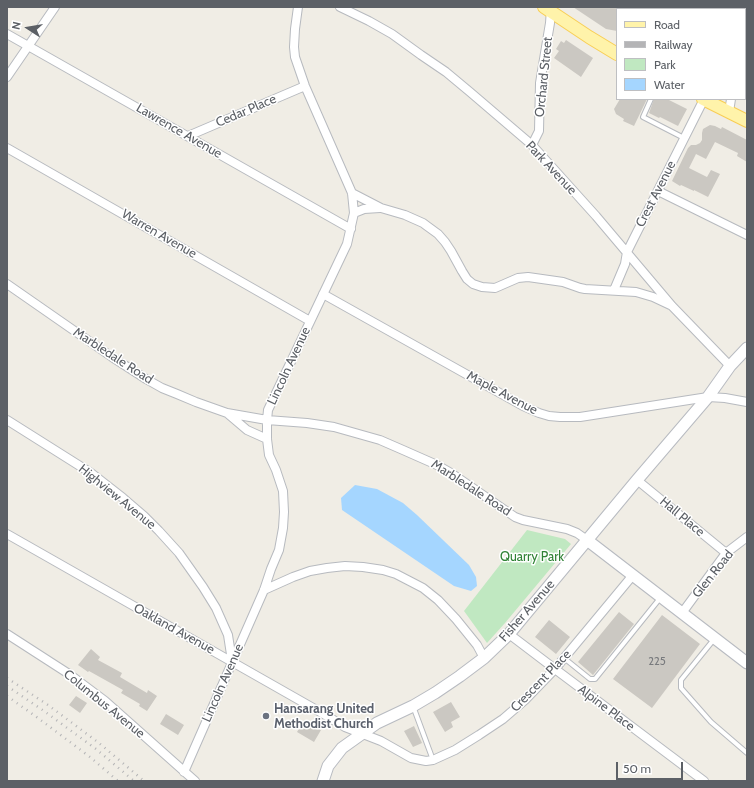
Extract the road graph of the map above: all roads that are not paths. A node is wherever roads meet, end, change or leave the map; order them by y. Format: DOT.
graph roads {
  1 [pos="55,7"];
  2 [pos="298,7"];
  3 [pos="340,7"];
  4 [pos="548,8"];
  5 [pos="7,34"];
  6 [pos="28,46"];
  7 [pos="616,53"];
  8 [pos="7,78"];
  9 [pos="305,86"];
  10 [pos="651,100"];
  11 [pos="703,100"];
  12 [pos="705,100"];
  13 [pos="731,100"];
  14 [pos="729,112"];
  15 [pos="747,121"];
  16 [pos="188,136"];
  17 [pos="684,138"];
  18 [pos="532,145"];
  19 [pos="7,148"];
  20 [pos="658,191"];
  21 [pos="352,193"];
  22 [pos="381,208"];
  23 [pos="354,213"];
  24 [pos="351,229"];
  25 [pos="747,235"];
  26 [pos="627,252"];
  27 [pos="7,284"];
  28 [pos="614,290"];
  29 [pos="323,294"];
  30 [pos="672,306"];
  31 [pos="310,320"];
  32 [pos="747,348"];
  33 [pos="730,366"];
  34 [pos="708,397"];
  35 [pos="747,402"];
  36 [pos="227,413"];
  37 [pos="7,420"];
  38 [pos="267,420"];
  39 [pos="267,439"];
  40 [pos="637,480"];
  41 [pos="7,534"];
  42 [pos="747,537"];
  43 [pos="586,540"];
  44 [pos="726,554"];
  45 [pos="634,576"];
  46 [pos="264,590"];
  47 [pos="661,596"];
  48 [pos="682,613"];
  49 [pos="7,634"];
  50 [pos="509,634"];
  51 [pos="715,638"];
  52 [pos="484,658"];
  53 [pos="564,658"];
  54 [pos="233,662"];
  55 [pos="747,663"];
  56 [pos="555,669"];
  57 [pos="413,706"];
  58 [pos="362,734"];
  59 [pos="747,753"];
  60 [pos="433,760"];
  61 [pos="184,772"];
  62 [pos="195,781"];
  63 [pos="323,781"];
  64 [pos="704,781"];
  1 -- 6 [label="street"];
  2 -- 9 [label="street, Lincoln Avenue"];
  3 -- 18 [label="street, Park Avenue"];
  4 -- 7 [label="main road"];
  4 -- 18 [label="street, Orchard Street"];
  5 -- 6 [label="street, Lawrence Avenue"];
  6 -- 8 [label="street"];
  6 -- 16 [label="street, Lawrence Avenue"];
  9 -- 16 [label="street, Cedar Place"];
  9 -- 21 [label="street, Lincoln Avenue"];
  10 -- 17 [label="lane"];
  11 -- 17 [label="street, Crest Avenue"];
  12 -- 14 [label="main road"];
  13 -- 14 [label="street"];
  14 -- 15 [label="main road"];
  16 -- 24 [label="street, Lawrence Avenue"];
  17 -- 20 [label="street, Crest Avenue"];
  18 -- 26 [label="street, Park Avenue"];
  19 -- 31 [label="street, Warren Avenue"];
  20 -- 25 [label="street"];
  20 -- 26 [label="street, Crest Avenue"];
  21 -- 22 [label="street"];
  21 -- 23 [label="street, Lincoln Avenue"];
  22 -- 23 [label="street"];
  22 -- 28 [label="street"];
  23 -- 24 [label="street, Lincoln Avenue"];
  24 -- 29 [label="street, Lincoln Avenue"];
  26 -- 28 [label="street, Crest Avenue"];
  26 -- 30 [label="street, Park Avenue"];
  27 -- 36 [label="street, Marbledale Road"];
  28 -- 30 [label="street"];
  29 -- 31 [label="street, Lincoln Avenue"];
  29 -- 34 [label="street, Maple Avenue"];
  30 -- 33 [label="street, Park Avenue"];
  31 -- 38 [label="street, Lincoln Avenue"];
  32 -- 33 [label="street, Fisher Avenue"];
  33 -- 34 [label="street, Fisher Avenue"];
  34 -- 35 [label="street, Maple Avenue"];
  34 -- 40 [label="street, Fisher Avenue"];
  36 -- 38 [label="street, Marbledale Road"];
  36 -- 39 [label="street, Marbledale Road"];
  37 -- 54 [label="street, Highview Avenue"];
  38 -- 39 [label="street, Lincoln Avenue"];
  38 -- 43 [label="street, Marbledale Road"];
  39 -- 46 [label="street, Lincoln Avenue"];
  40 -- 43 [label="street, Fisher Avenue"];
  40 -- 44 [label="street, Hall Place"];
  41 -- 54 [label="street, Oakland Avenue"];
  42 -- 44 [label="street, Glen Road"];
  43 -- 45 [label="street, Marbledale Road"];
  43 -- 50 [label="street, Fisher Avenue"];
  44 -- 48 [label="street, Glen Road"];
  45 -- 47 [label="street, Marbledale Road"];
  45 -- 53 [label="street, Crescent Place"];
  46 -- 52 [label="street"];
  46 -- 54 [label="street, Lincoln Avenue"];
  47 -- 48 [label="street, Marbledale Road"];
  47 -- 53 [label="lane"];
  48 -- 51 [label="street, Marbledale Road"];
  49 -- 61 [label="street, Columbus Avenue"];
  50 -- 52 [label="street, Fisher Avenue"];
  50 -- 56 [label="street, Alpine Place"];
  51 -- 55 [label="street, Marbledale Road"];
  51 -- 59 [label="lane"];
  52 -- 57 [label="street, Fisher Avenue"];
  53 -- 56 [label="street, Crescent Place"];
  54 -- 58 [label="street, Oakland Avenue"];
  54 -- 61 [label="street, Lincoln Avenue"];
  56 -- 60 [label="street, Crescent Place"];
  56 -- 64 [label="street, Alpine Place"];
  57 -- 58 [label="street, Fisher Avenue"];
  57 -- 60 [label="lane"];
  58 -- 60 [label="street, Crescent Place"];
  58 -- 63 [label="street, Fisher Avenue"];
  61 -- 62 [label="street, Columbus Avenue"];
}
